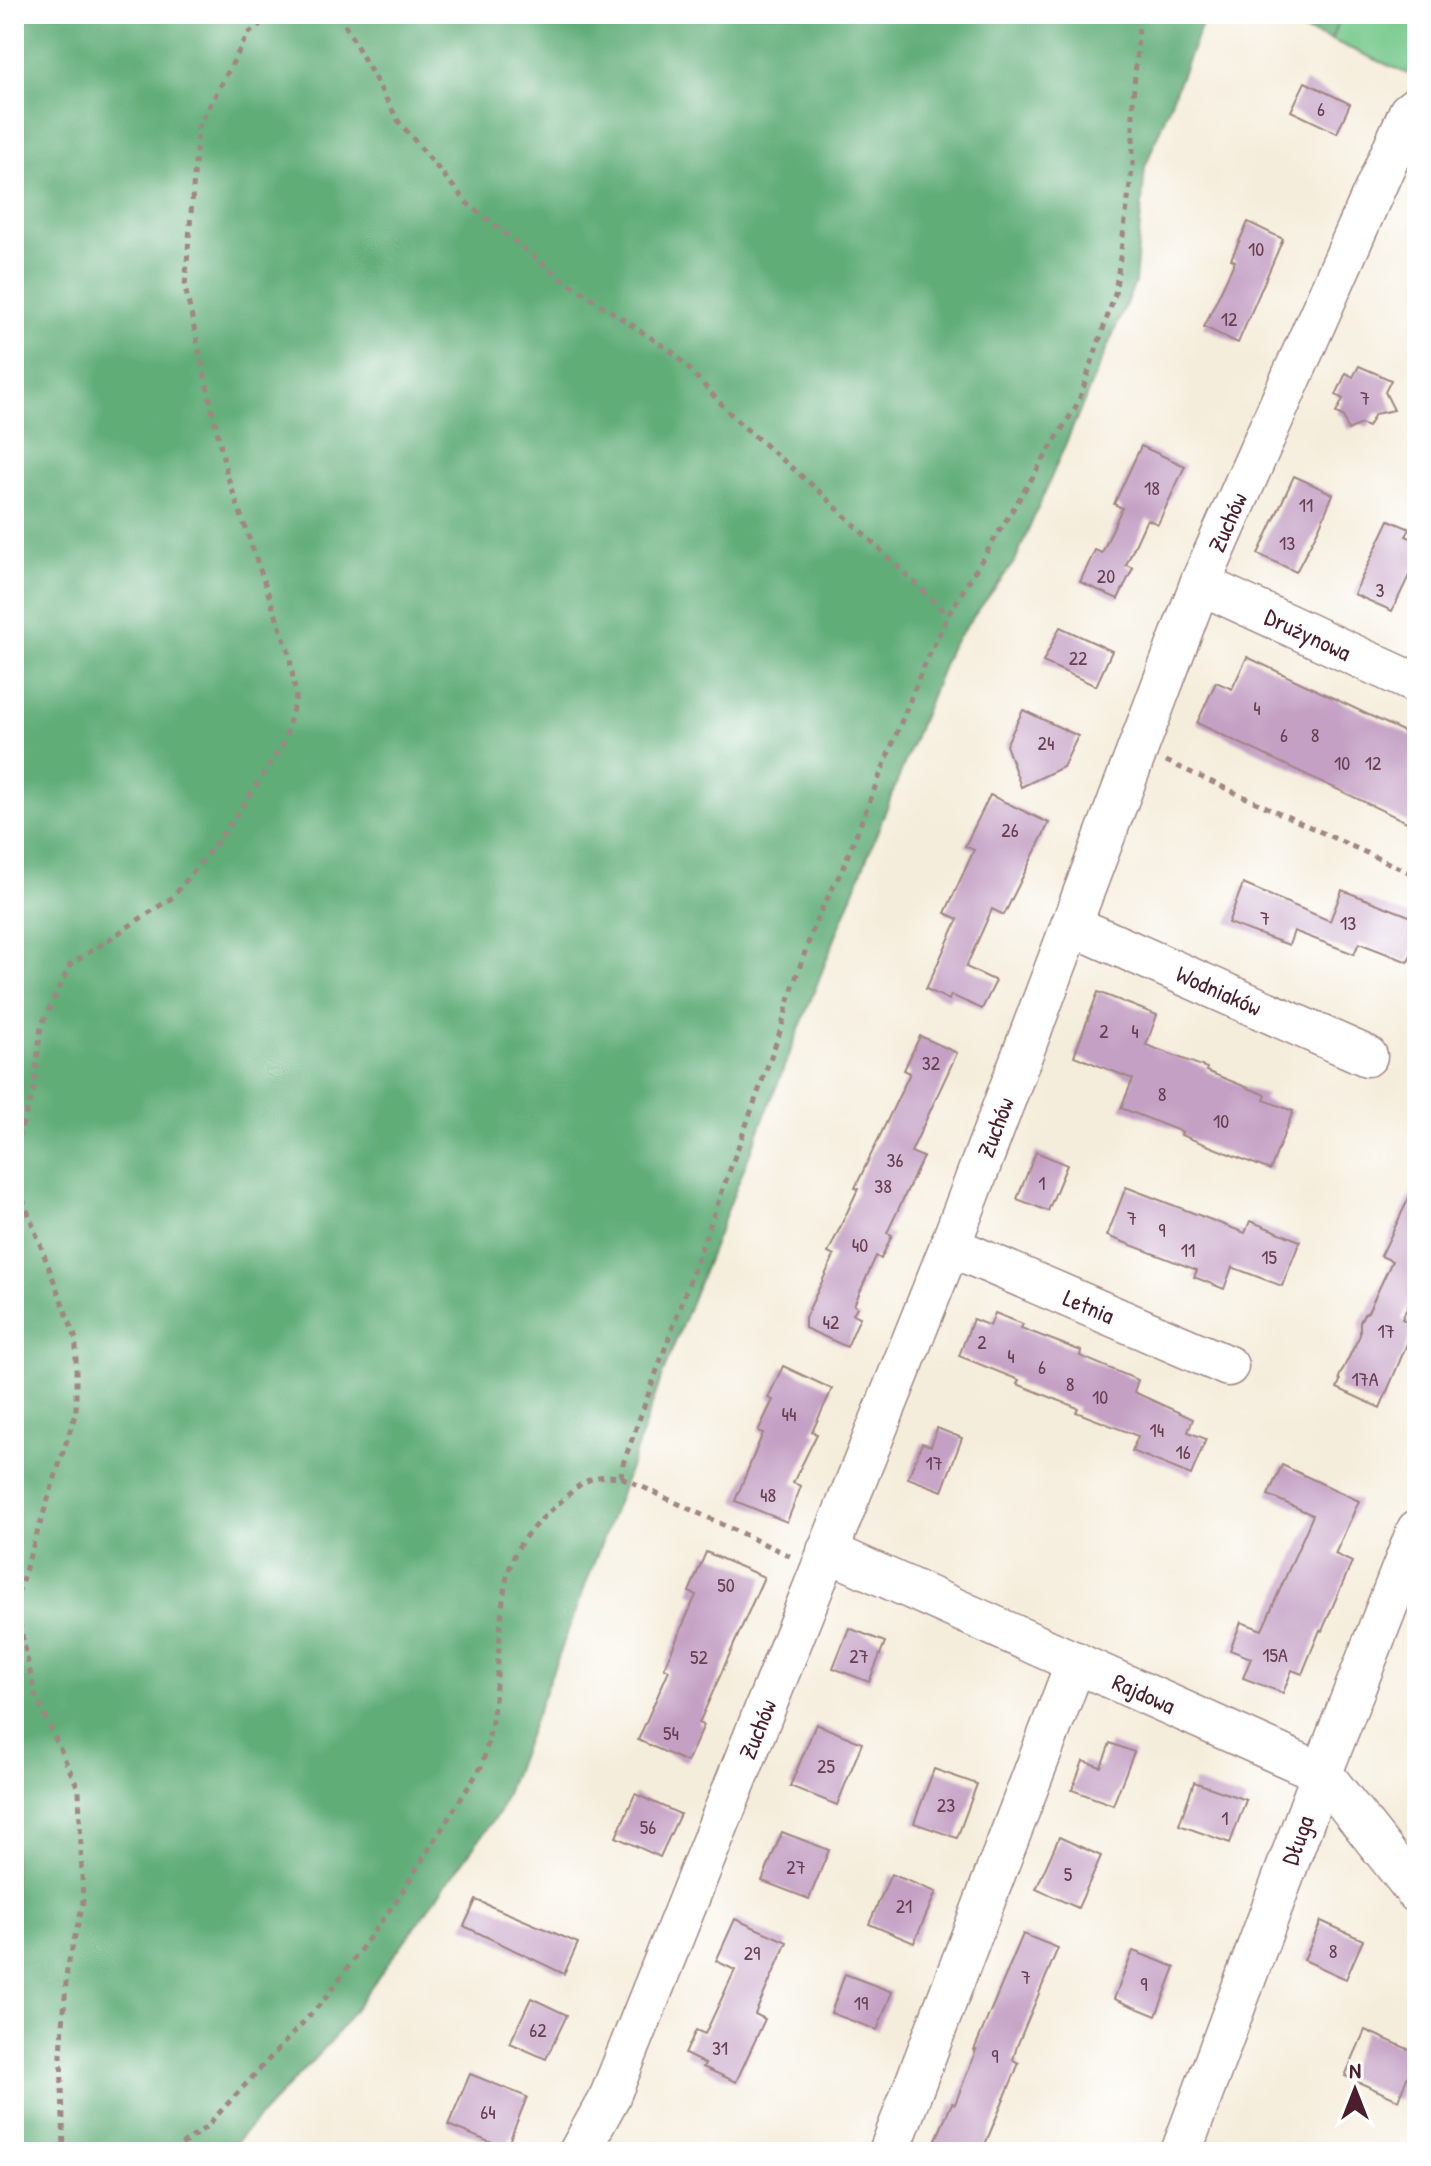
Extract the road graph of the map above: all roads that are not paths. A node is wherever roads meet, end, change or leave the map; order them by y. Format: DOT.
graph roads {
  1 [pos="1417,106"];
  2 [pos="1200,584"];
  3 [pos="1417,684"];
  4 [pos="1071,925"];
  5 [pos="1367,1056"];
  6 [pos="950,1246"];
  7 [pos="1228,1366"];
  8 [pos="1417,1530"];
  9 [pos="824,1561"];
  10 [pos="1076,1662"];
  11 [pos="1322,1773"];
  12 [pos="1417,1893"];
  13 [pos="582,2151"];
  14 [pos="889,2152"];
  15 [pos="1181,2152"];
  1 -- 2 [label="street, Zuchów"];
  2 -- 3 [label="street, Drużynowa"];
  2 -- 4 [label="street, Zuchów"];
  4 -- 5 [label="street, Wodniaków"];
  4 -- 6 [label="street, Zuchów"];
  6 -- 7 [label="street, Letnia"];
  6 -- 9 [label="street, Zuchów"];
  8 -- 11 [label="street, Długa"];
  9 -- 10 [label="street, Rajdowa"];
  9 -- 13 [label="street, Zuchów"];
  10 -- 11 [label="street, Rajdowa"];
  10 -- 14 [label="street"];
  11 -- 12 [label="street, Rajdowa"];
  11 -- 15 [label="street, Długa"];
}
